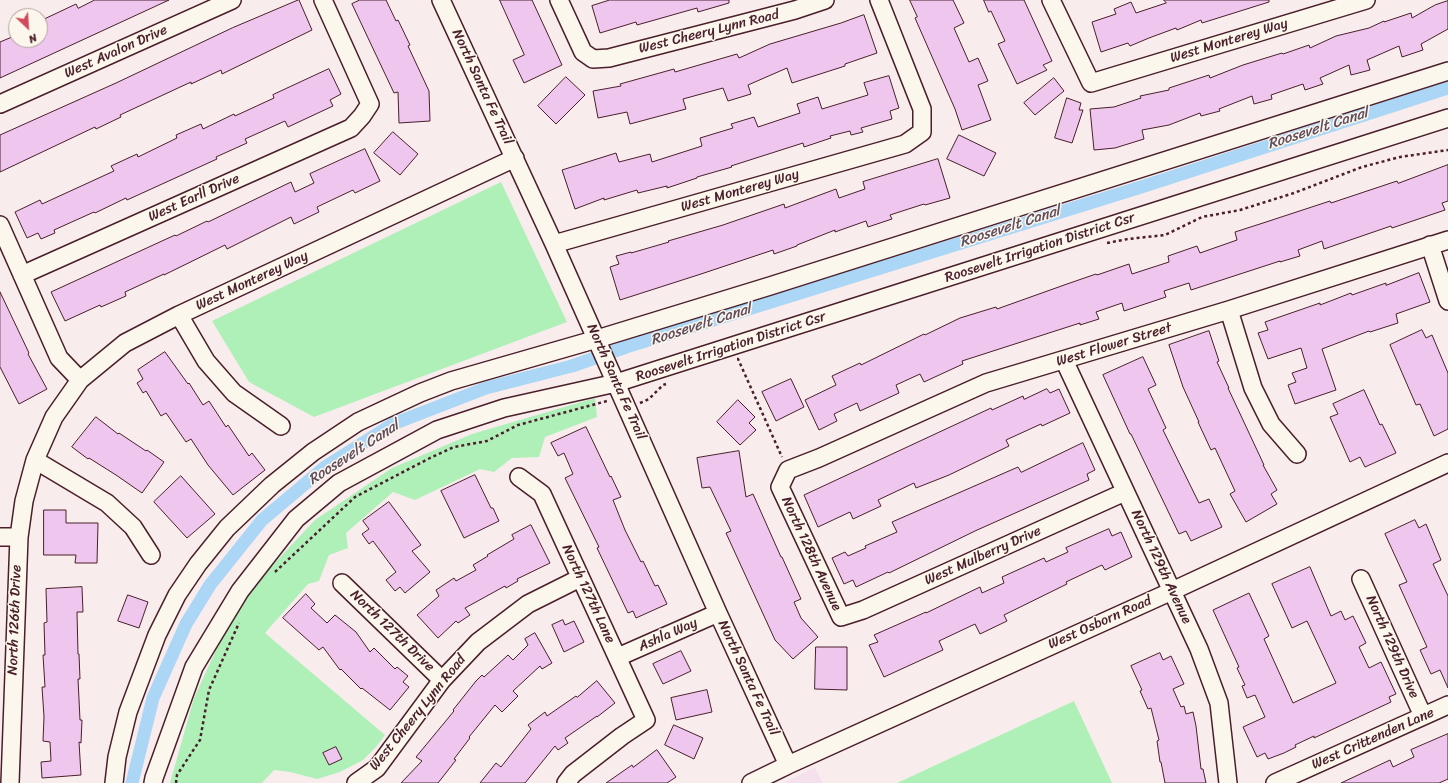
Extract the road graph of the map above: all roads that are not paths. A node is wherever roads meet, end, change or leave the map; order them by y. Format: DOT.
graph roads {
  1 [pos="232,0"];
  2 [pos="324,0"];
  3 [pos="441,0"];
  4 [pos="559,0"];
  5 [pos="825,0"];
  6 [pos="879,0"];
  7 [pos="1051,0"];
  8 [pos="1366,0"];
  9 [pos="1448,71"];
  10 [pos="0,104"];
  11 [pos="1448,118"];
  12 [pos="515,158"];
  13 [pos="0,225"];
  14 [pos="1448,240"];
  15 [pos="554,244"];
  16 [pos="1430,245"];
  17 [pos="22,274"];
  18 [pos="1448,301"];
  19 [pos="1229,310"];
  20 [pos="179,315"];
  21 [pos="598,342"];
  22 [pos="1064,360"];
  23 [pos="80,380"];
  24 [pos="620,391"];
  25 [pos="281,426"];
  26 [pos="1297,454"];
  27 [pos="36,460"];
  28 [pos="1448,463"];
  29 [pos="788,470"];
  30 [pos="519,477"];
  31 [pos="1125,492"];
  32 [pos="0,537"];
  33 [pos="19,537"];
  34 [pos="151,555"];
  35 [pos="580,578"];
  36 [pos="1360,579"];
  37 [pos="342,583"];
  38 [pos="1172,591"];
  39 [pos="718,613"];
  40 [pos="840,617"];
  41 [pos="618,657"];
  42 [pos="442,680"];
  43 [pos="6,697"];
  44 [pos="1448,705"];
  45 [pos="1423,716"];
  46 [pos="788,765"];
  47 [pos="10,783"];
  48 [pos="114,783"];
  49 [pos="153,783"];
  50 [pos="356,783"];
  51 [pos="566,783"];
  52 [pos="751,783"];
  53 [pos="1228,783"];
  54 [pos="1275,783"];
  1 -- 10 [label="street, West Avalon Drive"];
  2 -- 17 [label="street, West Earll Drive"];
  3 -- 12 [label="street, North Santa Fe Trail"];
  4 -- 5 [label="street, West Cheery Lynn Road"];
  6 -- 15 [label="street, West Monterey Way"];
  7 -- 8 [label="street, West Monterey Way"];
  9 -- 21 [label="street"];
  11 -- 24 [label="street, Roosevelt Irrigation District Csr"];
  12 -- 15 [label="street, North Santa Fe Trail"];
  12 -- 20 [label="street, West Monterey Way"];
  13 -- 17 [label="street"];
  14 -- 16 [label="street, West Flower Street"];
  15 -- 21 [label="street, North Santa Fe Trail"];
  16 -- 18 [label="street"];
  16 -- 19 [label="street, West Flower Street"];
  17 -- 23 [label="street"];
  19 -- 22 [label="street, West Flower Street"];
  19 -- 26 [label="street"];
  20 -- 23 [label="street, West Monterey Way"];
  20 -- 25 [label="street"];
  21 -- 24 [label="street, North Santa Fe Trail"];
  21 -- 48 [label="street"];
  22 -- 29 [label="street, West Flower Street"];
  22 -- 31 [label="street, North 129th Avenue"];
  23 -- 27 [label="street, West Monterey Way"];
  24 -- 39 [label="street, North Santa Fe Trail"];
  24 -- 49 [label="street, Roosevelt Irrigation District Csr"];
  27 -- 33 [label="street, North 126th Drive"];
  27 -- 34 [label="street"];
  28 -- 38 [label="street, West Osborn Road"];
  29 -- 40 [label="street, North 128th Avenue"];
  30 -- 35 [label="street, North 127th Lane"];
  31 -- 38 [label="street, North 129th Avenue"];
  31 -- 40 [label="street, West Mulberry Drive"];
  32 -- 33 [label="street"];
  33 -- 43 [label="street, North 126th Drive"];
  35 -- 41 [label="street, North 127th Lane"];
  35 -- 42 [label="street, West Cheery Lynn Road"];
  36 -- 45 [label="street, North 129th Drive"];
  37 -- 42 [label="street, North 127th Drive"];
  38 -- 46 [label="street, West Osborn Road"];
  38 -- 53 [label="street, North 129th Avenue"];
  39 -- 41 [label="street, Ashla Way"];
  39 -- 46 [label="street, North Santa Fe Trail"];
  41 -- 51 [label="street, North 127th Lane"];
  42 -- 50 [label="street, West Cheery Lynn Road"];
  43 -- 47 [label="street, North 126th Drive"];
  44 -- 45 [label="street, West Crittenden Lane"];
  45 -- 54 [label="street, West Crittenden Lane"];
  46 -- 52 [label="street, West Osborn Road"];
}
